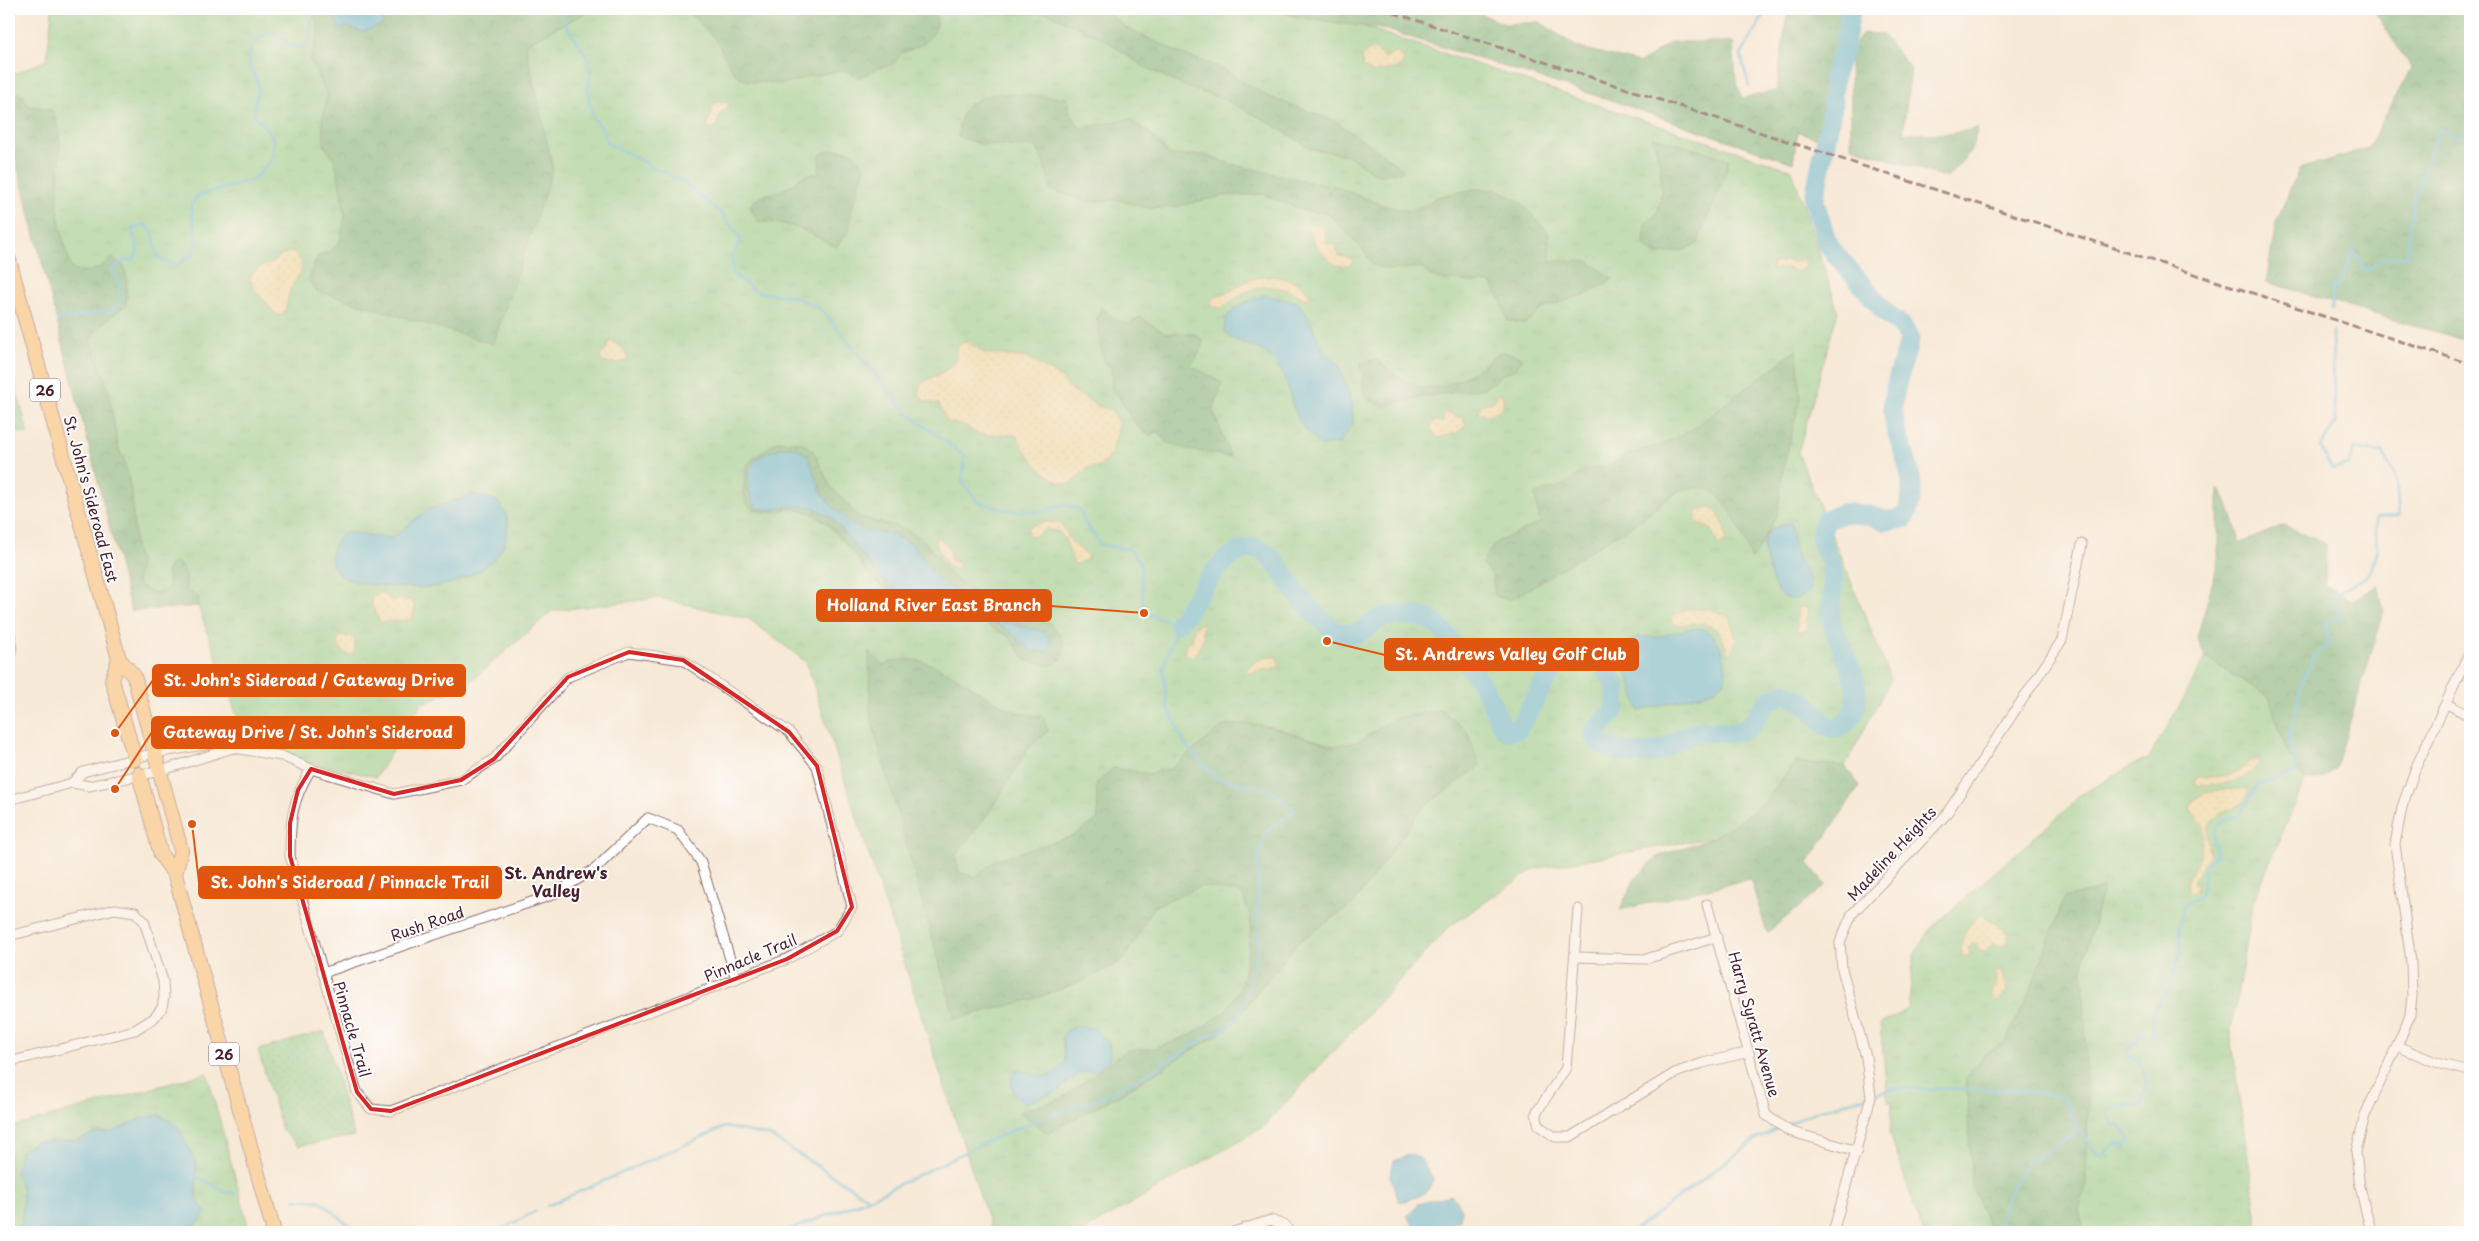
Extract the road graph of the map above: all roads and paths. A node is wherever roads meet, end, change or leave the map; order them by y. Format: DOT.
graph roads {
  1 [pos="9,260"];
  2 [pos="2082,544"];
  3 [pos="9,630"];
  4 [pos="2470,650"];
  5 [pos="9,660"];
  6 [pos="119,660"];
  7 [pos="2447,704"];
  8 [pos="2470,716"];
  9 [pos="235,748"];
  10 [pos="155,753"];
  11 [pos="135,759"];
  12 [pos="311,769"];
  13 [pos="160,771"];
  14 [pos="139,774"];
  15 [pos="72,784"];
  16 [pos="9,800"];
  17 [pos="174,875"];
  18 [pos="1707,904"];
  19 [pos="1578,909"];
  20 [pos="9,936"];
  21 [pos="1716,937"];
  22 [pos="1575,957"];
  23 [pos="323,973"];
  24 [pos="736,979"];
  25 [pos="2398,1046"];
  26 [pos="1749,1052"];
  27 [pos="9,1062"];
  28 [pos="2470,1071"];
  29 [pos="1857,1151"];
  30 [pos="274,1232"];
  31 [pos="1233,1232"];
  32 [pos="1289,1232"];
  33 [pos="1832,1232"];
  34 [pos="2371,1232"];
  1 -- 6 [label="main road, St. John's Sideroad East / 26"];
  2 -- 29 [label="street, Madeline Heights"];
  3 -- 5 [label="street"];
  4 -- 7 [label="street"];
  6 -- 10 [label="main road, St. John's Sideroad East / 26"];
  6 -- 11 [label="main road, St. John's Sideroad East / 26"];
  7 -- 8 [label="street"];
  7 -- 25 [label="street"];
  9 -- 10 [label="street, Pinnacle Trail"];
  9 -- 12 [label="street, Pinnacle Trail"];
  9 -- 13 [label="street, Pinnacle Trail"];
  10 -- 11 [label="street, Pinnacle Trail"];
  10 -- 13 [label="main road, St. John's Sideroad East / 26"];
  11 -- 15 [label="street, Pinnacle Trail"];
  12 -- 23 [label="street, Pinnacle Trail"];
  12 -- 24 [label="street, Pinnacle Trail"];
  13 -- 14 [label="street, Pinnacle Trail"];
  13 -- 17 [label="main road, St. John's Sideroad East / 26"];
  14 -- 15 [label="street, Pinnacle Trail"];
  14 -- 17 [label="main road, 26"];
  15 -- 16 [label="street"];
  17 -- 30 [label="main road, 26"];
  18 -- 21 [label="street, Harry Syratt Avenue"];
  19 -- 22 [label="street"];
  20 -- 27 [label="street"];
  21 -- 22 [label="street"];
  21 -- 26 [label="street, Harry Syratt Avenue"];
  22 -- 26 [label="street"];
  23 -- 24 [label="street, Pinnacle Trail"];
  23 -- 24 [label="street, Rush Road"];
  25 -- 28 [label="street"];
  25 -- 34 [label="street"];
  26 -- 29 [label="street, Harry Syratt Avenue"];
  29 -- 33 [label="street, Madeline Heights"];
  31 -- 32 [label="street"];
}
